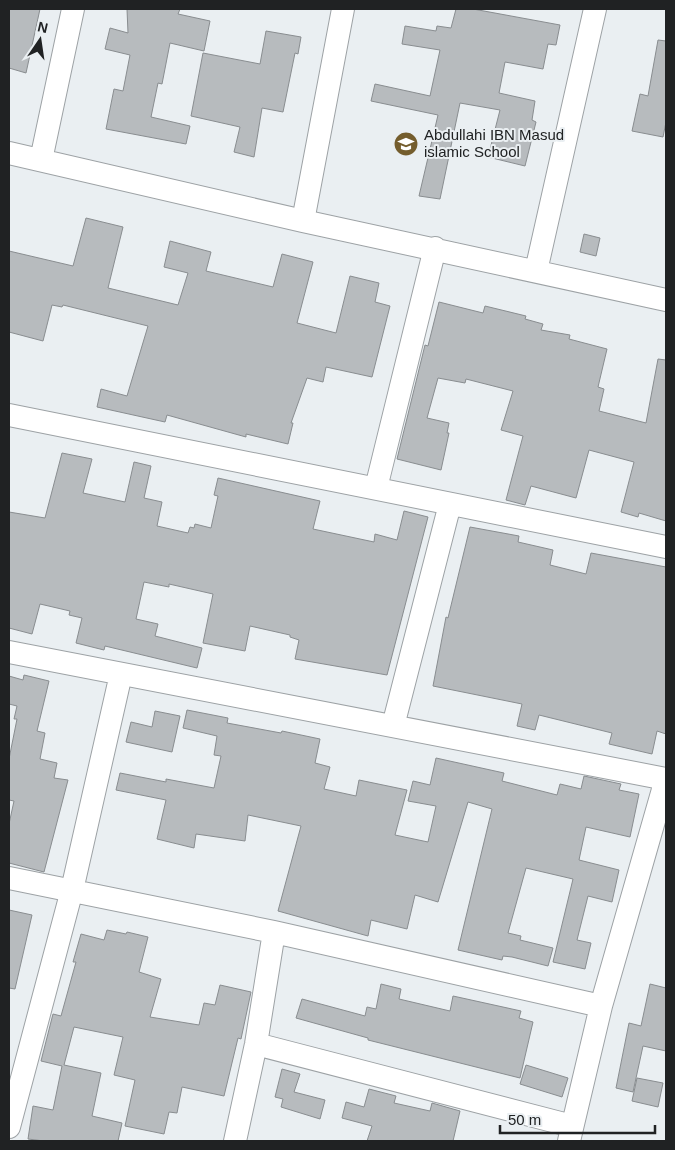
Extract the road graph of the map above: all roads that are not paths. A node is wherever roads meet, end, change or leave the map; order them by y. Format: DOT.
graph roads {
  1 [pos="73,9"];
  2 [pos="343,9"];
  3 [pos="595,9"];
  4 [pos="9,153"];
  5 [pos="41,160"];
  6 [pos="302,221"];
  7 [pos="435,248"];
  8 [pos="536,271"];
  9 [pos="666,300"];
  10 [pos="9,415"];
  11 [pos="376,488"];
  12 [pos="450,504"];
  13 [pos="666,547"];
  14 [pos="9,652"];
  15 [pos="121,674"];
  16 [pos="394,726"];
  17 [pos="666,779"];
  18 [pos="9,878"];
  19 [pos="72,890"];
  20 [pos="274,932"];
  21 [pos="601,1006"];
  22 [pos="256,1044"];
  23 [pos="9,1127"];
  24 [pos="570,1134"];
  25 [pos="235,1141"];
  1 -- 5 [label="street"];
  2 -- 6 [label="street"];
  3 -- 8 [label="street"];
  4 -- 5 [label="street"];
  5 -- 6 [label="street"];
  6 -- 7 [label="street"];
  7 -- 8 [label="street"];
  7 -- 11 [label="street"];
  8 -- 9 [label="street"];
  10 -- 11 [label="street"];
  11 -- 12 [label="street"];
  12 -- 13 [label="street"];
  12 -- 16 [label="street"];
  14 -- 15 [label="street"];
  15 -- 16 [label="street"];
  15 -- 19 [label="street"];
  16 -- 17 [label="street"];
  17 -- 21 [label="street"];
  18 -- 19 [label="street"];
  19 -- 20 [label="street"];
  19 -- 23 [label="street"];
  20 -- 21 [label="street"];
  20 -- 22 [label="street"];
  21 -- 24 [label="street"];
  22 -- 24 [label="street"];
  22 -- 25 [label="street"];
}
